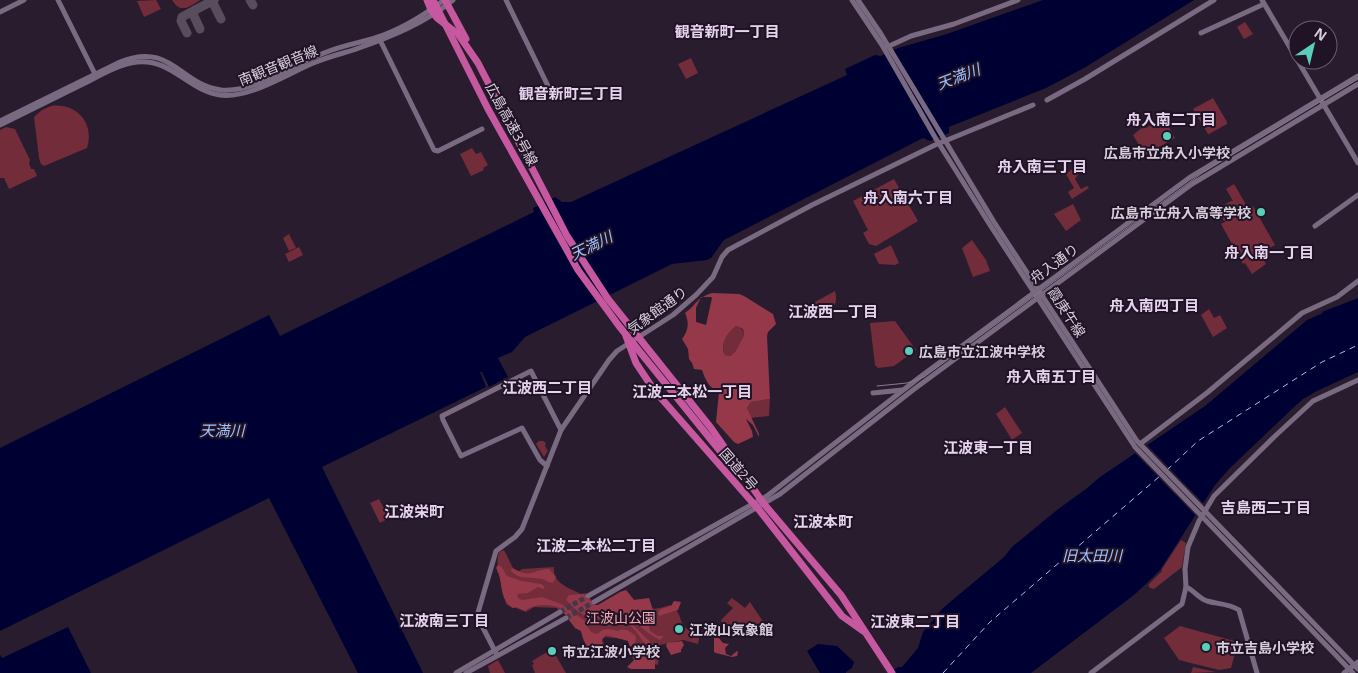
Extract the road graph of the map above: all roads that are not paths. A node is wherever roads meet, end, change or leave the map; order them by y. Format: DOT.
graph roads {
  1 [pos="24,0"];
  2 [pos="58,0"];
  3 [pos="427,0"];
  4 [pos="433,0"];
  5 [pos="438,0"];
  6 [pos="506,0"];
  7 [pos="852,0"];
  8 [pos="858,0"];
  9 [pos="1018,0"];
  10 [pos="1214,0"];
  11 [pos="447,1"];
  12 [pos="1263,2"];
  13 [pos="0,12"];
  14 [pos="433,12"];
  15 [pos="1202,33"];
  16 [pos="380,40"];
  17 [pos="888,49"];
  18 [pos="478,63"];
  19 [pos="95,74"];
  20 [pos="1358,76"];
  21 [pos="1358,84"];
  22 [pos="548,86"];
  23 [pos="1320,98"];
  24 [pos="1047,100"];
  25 [pos="1323,104"];
  26 [pos="1033,105"];
  27 [pos="0,121"];
  28 [pos="0,125"];
  29 [pos="482,129"];
  30 [pos="941,139"];
  31 [pos="1358,163"];
  32 [pos="530,183"];
  33 [pos="1358,195"];
  34 [pos="1315,226"];
  35 [pos="1358,281"];
  36 [pos="1039,289"];
  37 [pos="1034,292"];
  38 [pos="1040,297"];
  39 [pos="614,306"];
  40 [pos="639,337"];
  41 [pos="628,344"];
  42 [pos="1358,380"];
  43 [pos="903,390"];
  44 [pos="873,393"];
  45 [pos="562,430"];
  46 [pos="1140,448"];
  47 [pos="547,466"];
  48 [pos="779,491"];
  49 [pos="759,504"];
  50 [pos="1201,512"];
  51 [pos="1186,587"];
  52 [pos="588,596"];
  53 [pos="594,602"];
  54 [pos="560,612"];
  55 [pos="566,618"];
  56 [pos="869,636"];
  57 [pos="496,652"];
  58 [pos="1354,668"];
  59 [pos="456,673"];
  60 [pos="466,673"];
  61 [pos="886,673"];
  62 [pos="892,673"];
  63 [pos="1091,673"];
  64 [pos="1256,673"];
  65 [pos="1344,673"];
  1 -- 13 [label="street"];
  2 -- 19 [label="street"];
  3 -- 14 [label="highway"];
  4 -- 32 [label="highway, 広島高速3号線"];
  5 -- 32 [label="highway, 広島高速3号線"];
  6 -- 22 [label="street"];
  7 -- 17 [label="street"];
  8 -- 17 [label="street"];
  9 -- 17 [label="street"];
  10 -- 24 [label="street"];
  11 -- 14 [label="street, 南観音観音線"];
  11 -- 18 [label="highway, 国道2号"];
  12 -- 15 [label="street"];
  12 -- 23 [label="street"];
  14 -- 16 [label="street, 南観音観音線"];
  14 -- 18 [label="highway, 国道2号"];
  14 -- 19 [label="street, 南観音観音線"];
  16 -- 28 [label="street, 南観音観音線"];
  16 -- 29 [label="street"];
  17 -- 30 [label="street"];
  18 -- 39 [label="highway, 国道2号"];
  19 -- 27 [label="street, 南観音観音線"];
  20 -- 23 [label="street, 舟入通り"];
  21 -- 25 [label="street, 舟入通り"];
  23 -- 25 [label="street"];
  23 -- 36 [label="street, 舟入通り"];
  25 -- 31 [label="street"];
  25 -- 38 [label="street, 舟入通り"];
  26 -- 30 [label="street, 気象館通り"];
  30 -- 36 [label="street, 霞庚午線"];
  30 -- 37 [label="street"];
  30 -- 40 [label="street, 気象館通り"];
  32 -- 61 [label="highway"];
  33 -- 34 [label="street"];
  35 -- 46 [label="street"];
  36 -- 37 [label="street, 舟入通り"];
  36 -- 38 [label="street, 霞庚午線"];
  37 -- 38 [label="street"];
  37 -- 43 [label="street, 舟入通り"];
  38 -- 46 [label="street, 霞庚午線"];
  38 -- 48 [label="street, 舟入通り"];
  39 -- 40 [label="highway, 国道2号"];
  39 -- 41 [label="highway, 国道2号"];
  40 -- 41 [label="street, 気象館通り"];
  40 -- 49 [label="highway, 国道2号"];
  41 -- 45 [label="street, 気象館通り"];
  41 -- 49 [label="highway, 国道2号"];
  42 -- 50 [label="street"];
  43 -- 44 [label="street"];
  43 -- 48 [label="street, 舟入通り"];
  45 -- 47 [label="street, 気象館通り"];
  45 -- 47 [label="street"];
  46 -- 50 [label="street, 霞庚午線"];
  47 -- 57 [label="street, 気象館通り"];
  48 -- 49 [label="street"];
  49 -- 52 [label="street"];
  49 -- 53 [label="street"];
  49 -- 56 [label="highway, 国道2号"];
  49 -- 56 [label="highway, 国道2号"];
  50 -- 51 [label="street"];
  50 -- 58 [label="street"];
  51 -- 63 [label="street"];
  51 -- 64 [label="street"];
  54 -- 57 [label="street"];
  55 -- 57 [label="street"];
  56 -- 62 [label="highway"];
  57 -- 59 [label="street"];
  57 -- 60 [label="street"];
  58 -- 65 [label="street"];
}
